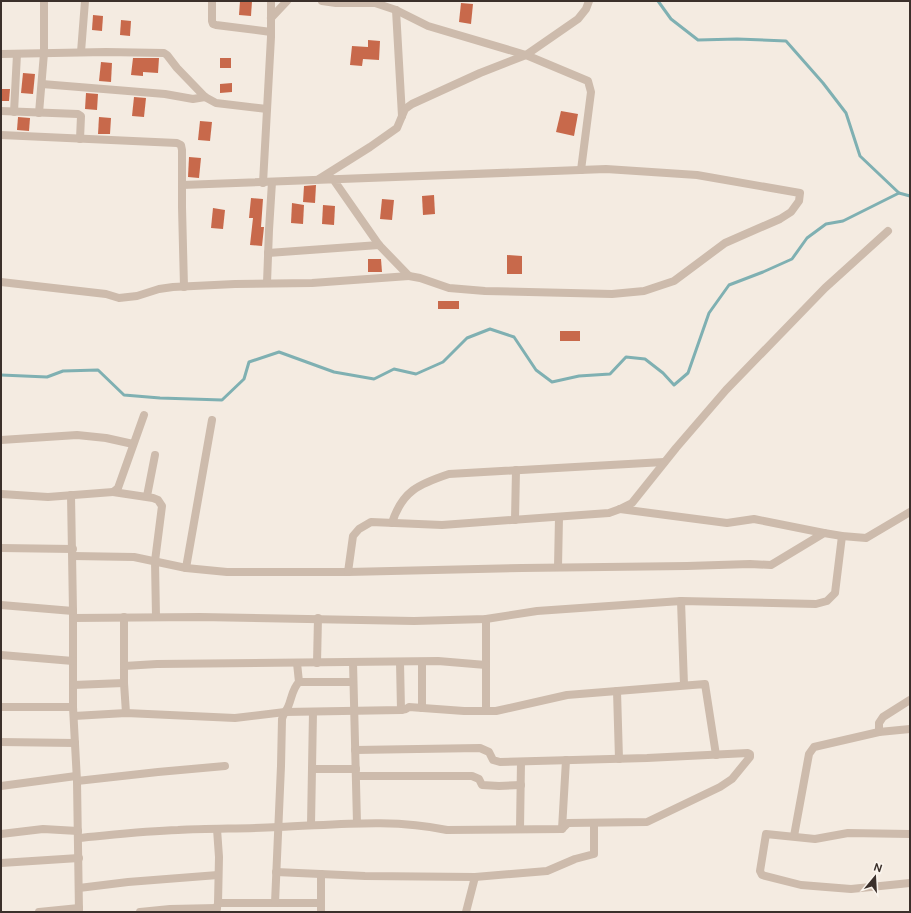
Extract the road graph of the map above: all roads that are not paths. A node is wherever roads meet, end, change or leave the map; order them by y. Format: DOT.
graph roads {
  1 [pos="44,1"];
  2 [pos="85,1"];
  3 [pos="212,1"];
  4 [pos="271,1"];
  5 [pos="287,1"];
  6 [pos="322,1"];
  7 [pos="589,1"];
  8 [pos="396,10"];
  9 [pos="271,18"];
  10 [pos="271,32"];
  11 [pos="81,52"];
  12 [pos="44,53"];
  13 [pos="1,54"];
  14 [pos="17,54"];
  15 [pos="526,55"];
  16 [pos="42,84"];
  17 [pos="205,96"];
  18 [pos="266,109"];
  19 [pos="1,111"];
  20 [pos="14,112"];
  21 [pos="40,113"];
  22 [pos="402,116"];
  23 [pos="1,135"];
  24 [pos="80,139"];
  25 [pos="581,170"];
  26 [pos="333,179"];
  27 [pos="318,180"];
  28 [pos="272,182"];
  29 [pos="263,183"];
  30 [pos="182,185"];
  31 [pos="888,231"];
  32 [pos="379,245"];
  33 [pos="268,253"];
  34 [pos="409,276"];
  35 [pos="1,282"];
  36 [pos="267,283"];
  37 [pos="184,288"];
  38 [pos="144,415"];
  39 [pos="212,420"];
  40 [pos="1,440"];
  41 [pos="134,444"];
  42 [pos="155,456"];
  43 [pos="664,462"];
  44 [pos="516,470"];
  45 [pos="113,492"];
  46 [pos="1,494"];
  47 [pos="71,495"];
  48 [pos="147,496"];
  49 [pos="620,510"];
  50 [pos="910,512"];
  51 [pos="559,517"];
  52 [pos="515,520"];
  53 [pos="392,523"];
  54 [pos="824,533"];
  55 [pos="842,536"];
  56 [pos="1,548"];
  57 [pos="73,552"];
  58 [pos="155,561"];
  59 [pos="558,567"];
  60 [pos="186,568"];
  61 [pos="348,572"];
  62 [pos="681,601"];
  63 [pos="1,605"];
  64 [pos="73,614"];
  65 [pos="124,617"];
  66 [pos="156,617"];
  67 [pos="318,618"];
  68 [pos="486,619"];
  69 [pos="1,655"];
  70 [pos="72,661"];
  71 [pos="353,662"];
  72 [pos="400,662"];
  73 [pos="422,662"];
  74 [pos="297,663"];
  75 [pos="317,663"];
  76 [pos="486,665"];
  77 [pos="124,666"];
  78 [pos="299,682"];
  79 [pos="353,682"];
  80 [pos="124,683"];
  81 [pos="73,685"];
  82 [pos="684,685"];
  83 [pos="617,690"];
  84 [pos="910,700"];
  85 [pos="73,706"];
  86 [pos="1,707"];
  87 [pos="422,708"];
  88 [pos="401,710"];
  89 [pos="354,711"];
  90 [pos="486,711"];
  91 [pos="285,712"];
  92 [pos="313,712"];
  93 [pos="126,713"];
  94 [pos="74,716"];
  95 [pos="910,729"];
  96 [pos="879,732"];
  97 [pos="1,742"];
  98 [pos="75,742"];
  99 [pos="355,750"];
  100 [pos="716,755"];
  101 [pos="619,759"];
  102 [pos="566,760"];
  103 [pos="521,762"];
  104 [pos="225,766"];
  105 [pos="312,770"];
  106 [pos="356,772"];
  107 [pos="76,779"];
  108 [pos="521,785"];
  109 [pos="1,786"];
  110 [pos="357,823"];
  111 [pos="594,823"];
  112 [pos="311,825"];
  113 [pos="279,827"];
  114 [pos="217,829"];
  115 [pos="520,829"];
  116 [pos="562,829"];
  117 [pos="1,834"];
  118 [pos="78,834"];
  119 [pos="910,834"];
  120 [pos="794,836"];
  121 [pos="79,858"];
  122 [pos="1,863"];
  123 [pos="276,872"];
  124 [pos="321,874"];
  125 [pos="218,876"];
  126 [pos="475,877"];
  127 [pos="910,883"];
  128 [pos="79,888"];
  129 [pos="275,903"];
  130 [pos="321,903"];
  131 [pos="217,908"];
  132 [pos="79,910"];
  133 [pos="39,912"];
  134 [pos="140,912"];
  135 [pos="321,912"];
  136 [pos="466,912"];
  1 -- 12 [label="street"];
  2 -- 11 [label="street"];
  3 -- 10 [label="street"];
  4 -- 9 [label="street"];
  5 -- 9 [label="street"];
  6 -- 8 [label="street"];
  7 -- 15 [label="street"];
  8 -- 15 [label="street"];
  8 -- 22 [label="street"];
  9 -- 10 [label="street"];
  10 -- 18 [label="street"];
  11 -- 12 [label="street"];
  11 -- 17 [label="street"];
  12 -- 14 [label="street"];
  12 -- 16 [label="street"];
  13 -- 14 [label="street"];
  14 -- 20 [label="street"];
  15 -- 22 [label="street"];
  15 -- 25 [label="street"];
  16 -- 17 [label="street"];
  16 -- 21 [label="street"];
  17 -- 18 [label="street"];
  18 -- 29 [label="street"];
  19 -- 20 [label="street"];
  20 -- 21 [label="street"];
  21 -- 24 [label="street"];
  22 -- 27 [label="street"];
  23 -- 24 [label="street"];
  24 -- 30 [label="street"];
  25 -- 26 [label="street"];
  25 -- 34 [label="street"];
  26 -- 27 [label="street"];
  26 -- 32 [label="street"];
  27 -- 28 [label="street"];
  28 -- 29 [label="street"];
  28 -- 33 [label="street"];
  29 -- 30 [label="street"];
  30 -- 37 [label="street"];
  31 -- 43 [label="street"];
  32 -- 33 [label="street"];
  32 -- 34 [label="street"];
  33 -- 36 [label="street"];
  34 -- 36 [label="street"];
  35 -- 37 [label="street"];
  36 -- 37 [label="street"];
  38 -- 41 [label="street"];
  39 -- 60 [label="street"];
  40 -- 41 [label="street"];
  41 -- 45 [label="street"];
  42 -- 48 [label="street"];
  43 -- 44 [label="street"];
  43 -- 49 [label="street"];
  44 -- 52 [label="street"];
  44 -- 53 [label="street"];
  45 -- 47 [label="street"];
  45 -- 48 [label="street"];
  46 -- 47 [label="street"];
  47 -- 57 [label="street"];
  48 -- 58 [label="street"];
  49 -- 51 [label="street"];
  49 -- 54 [label="street"];
  50 -- 55 [label="street"];
  51 -- 52 [label="street"];
  51 -- 59 [label="street"];
  52 -- 53 [label="street"];
  53 -- 61 [label="street"];
  54 -- 55 [label="street"];
  54 -- 59 [label="street"];
  55 -- 62 [label="street"];
  56 -- 57 [label="street"];
  57 -- 58 [label="street"];
  57 -- 64 [label="street"];
  58 -- 60 [label="street"];
  58 -- 66 [label="street"];
  59 -- 61 [label="street"];
  60 -- 61 [label="street"];
  62 -- 68 [label="street"];
  62 -- 82 [label="street"];
  63 -- 64 [label="street"];
  64 -- 65 [label="street"];
  64 -- 70 [label="street"];
  65 -- 66 [label="street"];
  65 -- 77 [label="street"];
  66 -- 67 [label="street"];
  67 -- 68 [label="street"];
  67 -- 75 [label="street"];
  68 -- 76 [label="street"];
  69 -- 70 [label="street"];
  70 -- 81 [label="street"];
  71 -- 72 [label="street"];
  71 -- 75 [label="street"];
  71 -- 79 [label="street"];
  72 -- 73 [label="street"];
  72 -- 88 [label="street"];
  73 -- 76 [label="street"];
  73 -- 87 [label="street"];
  74 -- 75 [label="street"];
  74 -- 77 [label="street"];
  74 -- 78 [label="street"];
  76 -- 90 [label="street"];
  77 -- 80 [label="street"];
  78 -- 79 [label="street"];
  78 -- 91 [label="street"];
  79 -- 89 [label="street"];
  80 -- 81 [label="street"];
  80 -- 93 [label="street"];
  81 -- 85 [label="street"];
  82 -- 83 [label="street"];
  82 -- 100 [label="street"];
  83 -- 90 [label="street"];
  83 -- 101 [label="street"];
  84 -- 96 [label="street"];
  85 -- 86 [label="street"];
  85 -- 94 [label="street"];
  87 -- 88 [label="street"];
  87 -- 90 [label="street"];
  88 -- 89 [label="street"];
  89 -- 92 [label="street"];
  89 -- 99 [label="street"];
  91 -- 92 [label="street"];
  91 -- 93 [label="street"];
  91 -- 113 [label="street"];
  92 -- 105 [label="street"];
  93 -- 94 [label="street"];
  94 -- 98 [label="street"];
  95 -- 96 [label="street"];
  96 -- 120 [label="street"];
  97 -- 98 [label="street"];
  98 -- 107 [label="street"];
  99 -- 103 [label="street"];
  99 -- 106 [label="street"];
  100 -- 101 [label="street"];
  100 -- 111 [label="street"];
  101 -- 102 [label="street"];
  102 -- 103 [label="street"];
  102 -- 116 [label="street"];
  103 -- 108 [label="street"];
  104 -- 107 [label="street"];
  105 -- 106 [label="street"];
  105 -- 112 [label="street"];
  106 -- 108 [label="street"];
  106 -- 110 [label="street"];
  107 -- 109 [label="street"];
  107 -- 118 [label="street"];
  108 -- 115 [label="street"];
  110 -- 112 [label="street"];
  110 -- 115 [label="street"];
  111 -- 116 [label="street"];
  111 -- 126 [label="street"];
  112 -- 113 [label="street"];
  113 -- 114 [label="street"];
  113 -- 123 [label="street"];
  114 -- 118 [label="street"];
  114 -- 125 [label="street"];
  115 -- 116 [label="street"];
  117 -- 118 [label="street"];
  118 -- 121 [label="street"];
  119 -- 120 [label="street"];
  120 -- 127 [label="street"];
  121 -- 122 [label="street"];
  121 -- 128 [label="street"];
  123 -- 124 [label="street"];
  123 -- 129 [label="street"];
  124 -- 126 [label="street"];
  124 -- 130 [label="street"];
  125 -- 128 [label="street"];
  125 -- 131 [label="street"];
  126 -- 136 [label="street"];
  128 -- 132 [label="street"];
  129 -- 130 [label="street"];
  129 -- 131 [label="street"];
  130 -- 135 [label="street"];
  131 -- 134 [label="street"];
  132 -- 133 [label="street"];
}
